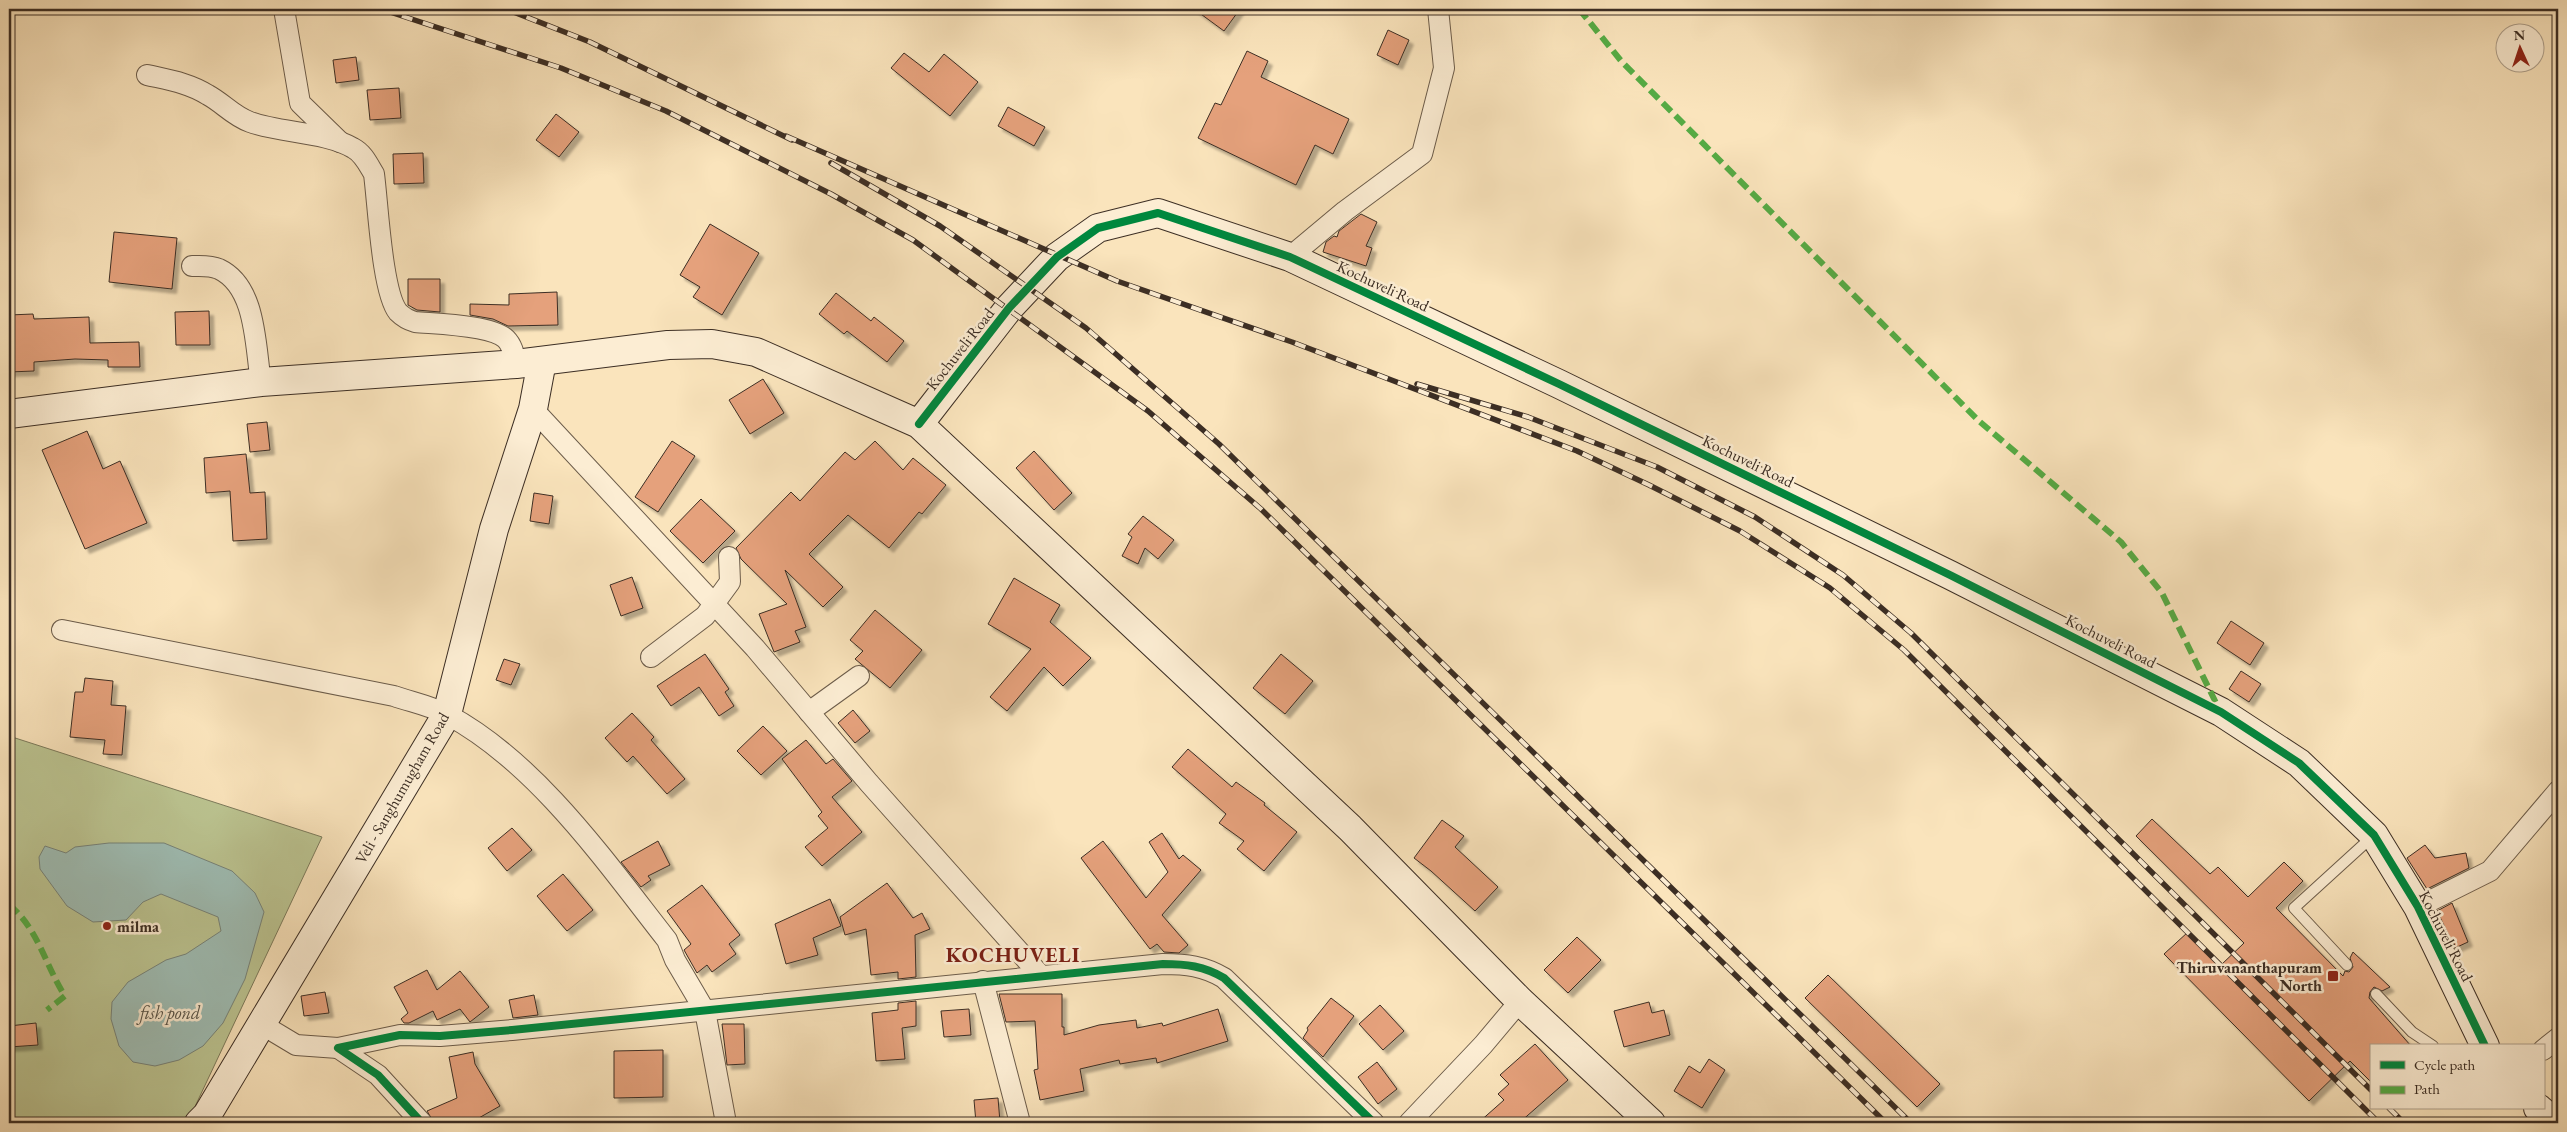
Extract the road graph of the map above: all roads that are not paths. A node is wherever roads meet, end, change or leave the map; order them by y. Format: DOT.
graph roads {
  1 [pos="284,9"];
  2 [pos="1438,9"];
  3 [pos="147,75"];
  4 [pos="340,142"];
  5 [pos="1290,257"];
  6 [pos="192,266"];
  7 [pos="529,363"];
  8 [pos="261,382"];
  9 [pos="533,409"];
  10 [pos="9,414"];
  11 [pos="919,424"];
  12 [pos="729,558"];
  13 [pos="714,604"];
  14 [pos="62,630"];
  15 [pos="652,657"];
  16 [pos="859,676"];
  17 [pos="809,712"];
  18 [pos="447,714"];
  19 [pos="2558,791"];
  20 [pos="2374,836"];
  21 [pos="2418,907"];
  22 [pos="2347,965"];
  23 [pos="1041,976"];
  24 [pos="983,982"];
  25 [pos="2376,994"];
  26 [pos="1520,1001"];
  27 [pos="705,1011"];
  28 [pos="261,1024"];
  29 [pos="2558,1038"];
  30 [pos="2430,1044"];
  31 [pos="2483,1044"];
  32 [pos="338,1048"];
  33 [pos="2544,1049"];
  34 [pos="199,1123"];
  35 [pos="422,1123"];
  36 [pos="726,1123"];
  37 [pos="1020,1123"];
  38 [pos="1374,1123"];
  39 [pos="1409,1123"];
  40 [pos="1651,1123"];
  1 -- 4 [label="street"];
  2 -- 5 [label="street"];
  3 -- 4 [label="street"];
  4 -- 7 [label="street"];
  5 -- 11 [label="main road, Kochuveli Road"];
  5 -- 20 [label="main road, Kochuveli Road"];
  6 -- 8 [label="street"];
  7 -- 8 [label="main road"];
  7 -- 9 [label="main road, Veli - Sanghumugham Road"];
  7 -- 11 [label="main road"];
  8 -- 10 [label="main road"];
  9 -- 13 [label="street"];
  9 -- 18 [label="main road, Veli - Sanghumugham Road"];
  11 -- 26 [label="main road"];
  12 -- 13 [label="street"];
  13 -- 15 [label="street"];
  13 -- 17 [label="street"];
  14 -- 18 [label="street"];
  16 -- 17 [label="street"];
  17 -- 23 [label="street"];
  18 -- 27 [label="street"];
  18 -- 28 [label="main road, Veli - Sanghumugham Road"];
  19 -- 21 [label="street"];
  20 -- 21 [label="main road, Kochuveli Road"];
  20 -- 22 [label="lane"];
  21 -- 31 [label="main road, Kochuveli Road"];
  23 -- 24 [label="street"];
  23 -- 38 [label="street"];
  24 -- 27 [label="street"];
  24 -- 37 [label="street"];
  25 -- 30 [label="lane"];
  26 -- 39 [label="street"];
  26 -- 40 [label="main road"];
  27 -- 32 [label="street"];
  27 -- 36 [label="street"];
  28 -- 32 [label="street"];
  28 -- 34 [label="main road, Veli - Sanghumugham Road"];
  29 -- 33 [label="street"];
  32 -- 35 [label="street"];
}
